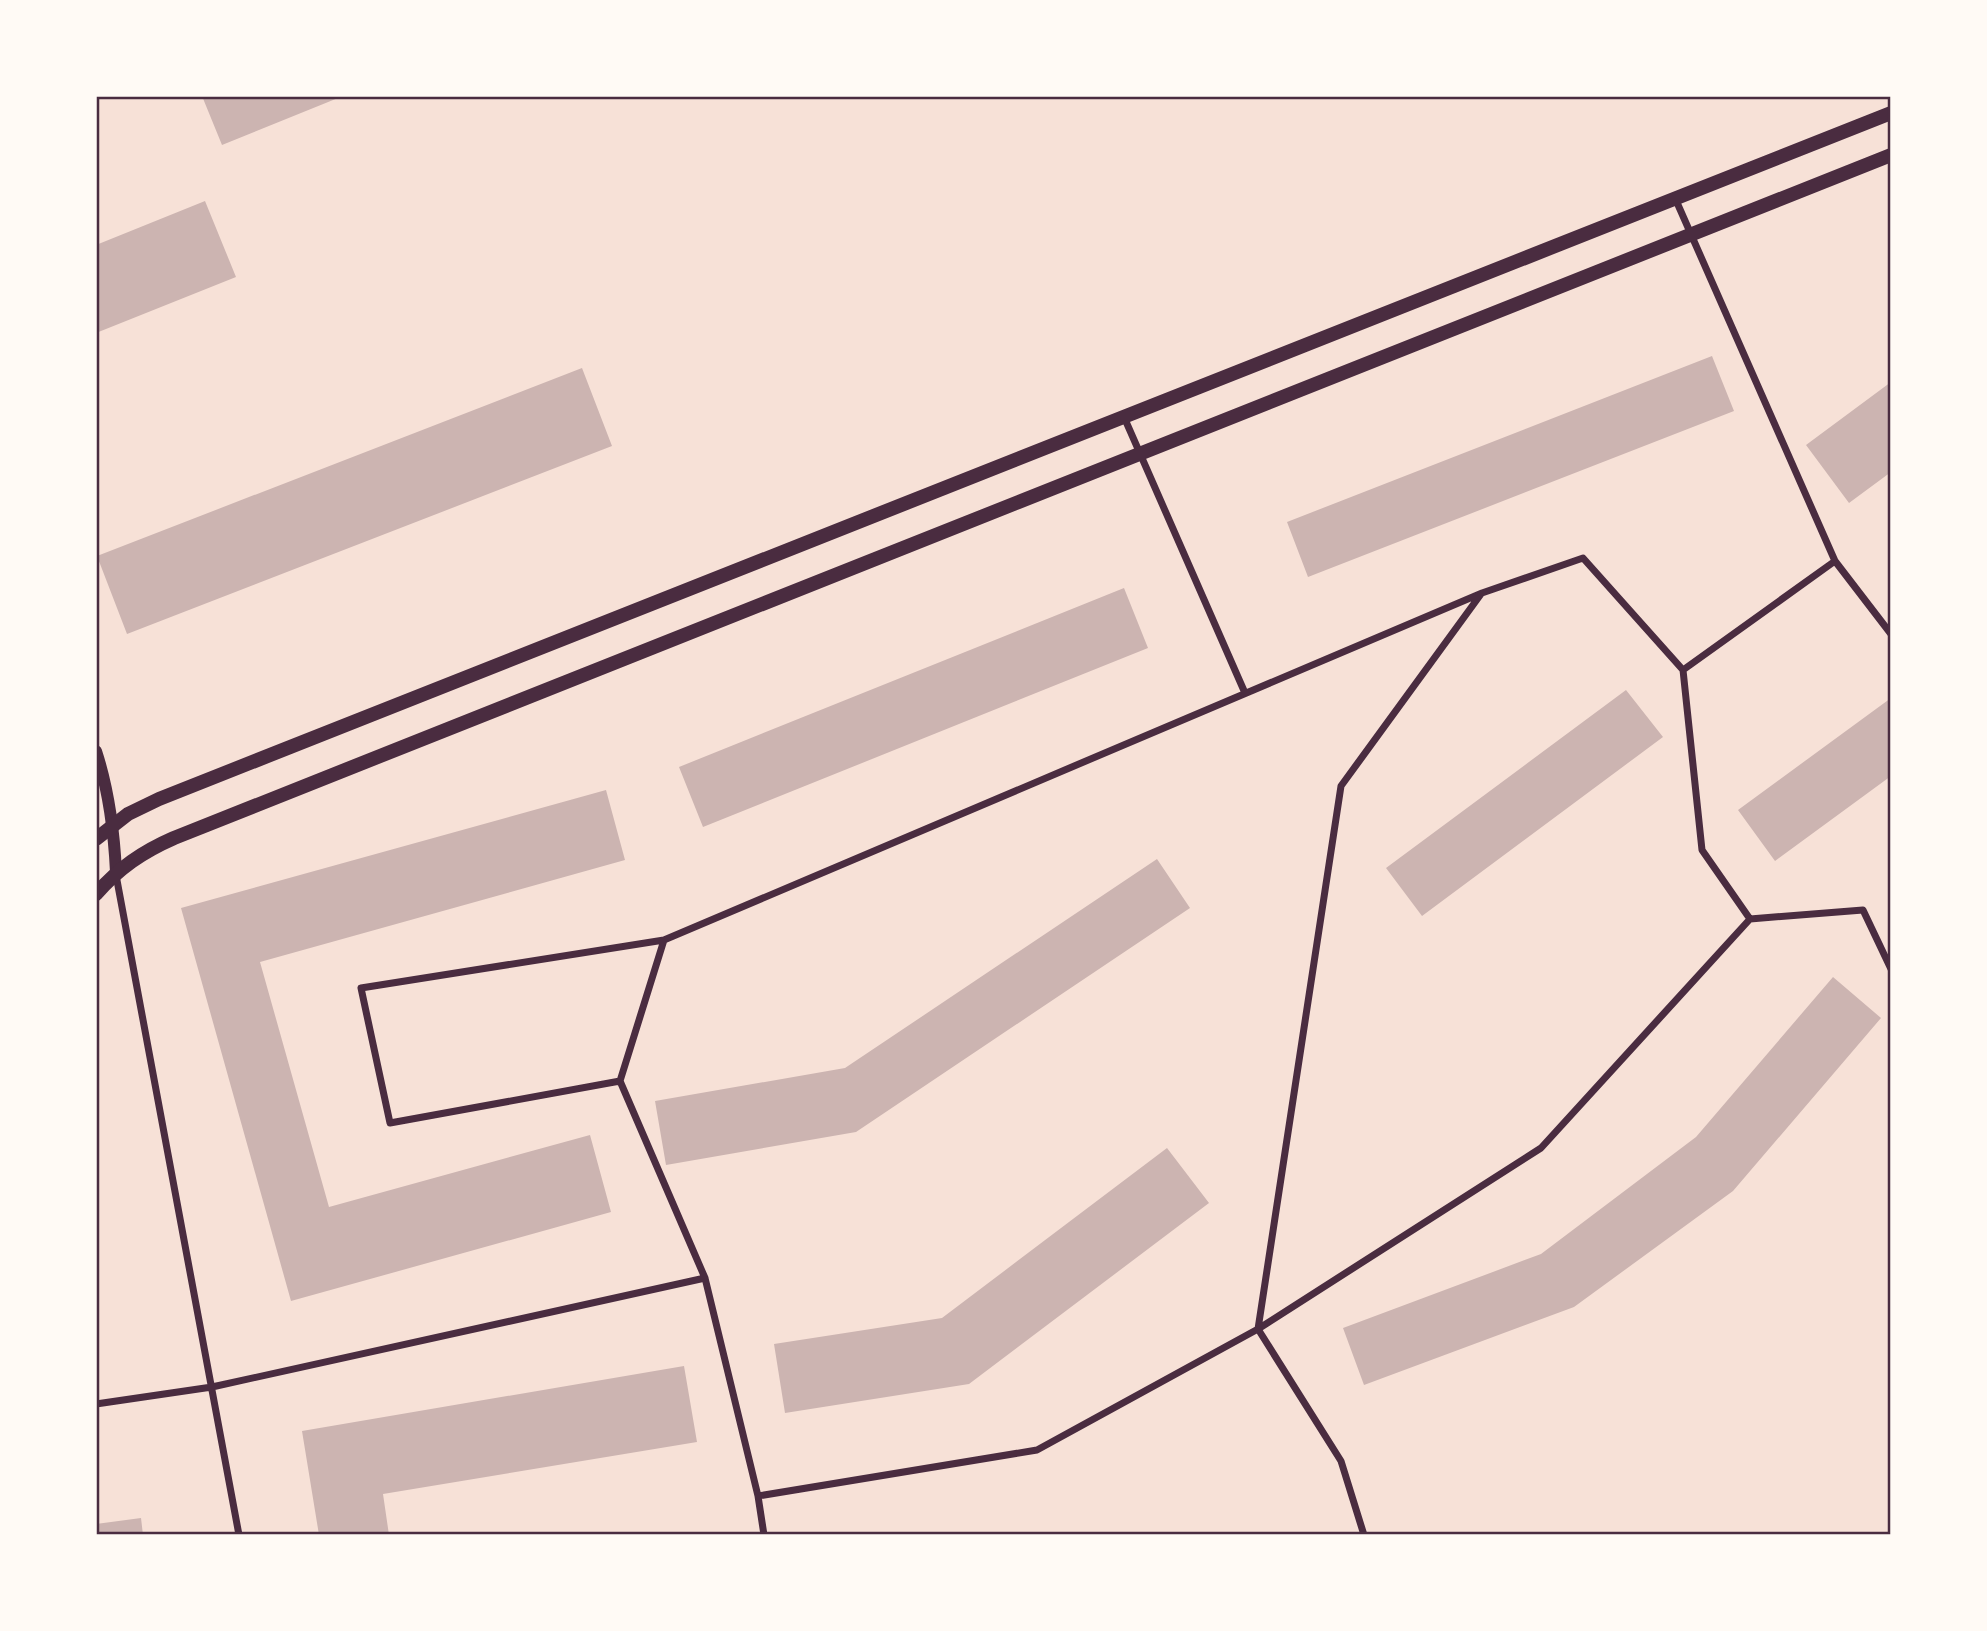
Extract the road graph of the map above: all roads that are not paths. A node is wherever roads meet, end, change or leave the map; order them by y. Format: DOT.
graph roads {
  1 [pos="1891,113"];
  2 [pos="1891,155"];
  3 [pos="1675,198"];
  4 [pos="1691,234"];
  5 [pos="1124,417"];
  6 [pos="1140,453"];
  7 [pos="1835,561"];
  8 [pos="1482,593"];
  9 [pos="1891,634"];
  10 [pos="1683,670"];
  11 [pos="1245,694"];
  12 [pos="96,751"];
  13 [pos="113,824"];
  14 [pos="96,839"];
  15 [pos="116,872"];
  16 [pos="96,894"];
  17 [pos="1750,919"];
  18 [pos="664,940"];
  19 [pos="1891,969"];
  20 [pos="620,1081"];
  21 [pos="705,1278"];
  22 [pos="1258,1329"];
  23 [pos="212,1387"];
  24 [pos="96,1404"];
  25 [pos="758,1496"];
  26 [pos="239,1535"];
  27 [pos="764,1535"];
  28 [pos="1364,1535"];
  1 -- 3 [label="main road"];
  2 -- 4 [label="main road"];
  3 -- 4 [label="street"];
  3 -- 5 [label="main road"];
  4 -- 6 [label="main road"];
  4 -- 7 [label="street"];
  5 -- 6 [label="street"];
  5 -- 13 [label="main road"];
  6 -- 11 [label="street"];
  6 -- 15 [label="main road"];
  7 -- 9 [label="street"];
  7 -- 10 [label="street"];
  8 -- 10 [label="street"];
  8 -- 11 [label="street"];
  8 -- 22 [label="street"];
  10 -- 17 [label="street"];
  11 -- 18 [label="street"];
  12 -- 13 [label="street"];
  13 -- 14 [label="main road"];
  13 -- 15 [label="street"];
  15 -- 16 [label="main road"];
  15 -- 23 [label="street"];
  17 -- 19 [label="street"];
  17 -- 22 [label="street"];
  18 -- 20 [label="street"];
  18 -- 20 [label="street"];
  20 -- 21 [label="street"];
  21 -- 23 [label="street"];
  21 -- 25 [label="street"];
  22 -- 25 [label="street"];
  22 -- 28 [label="street"];
  23 -- 24 [label="street"];
  23 -- 26 [label="street"];
  25 -- 27 [label="street"];
}
